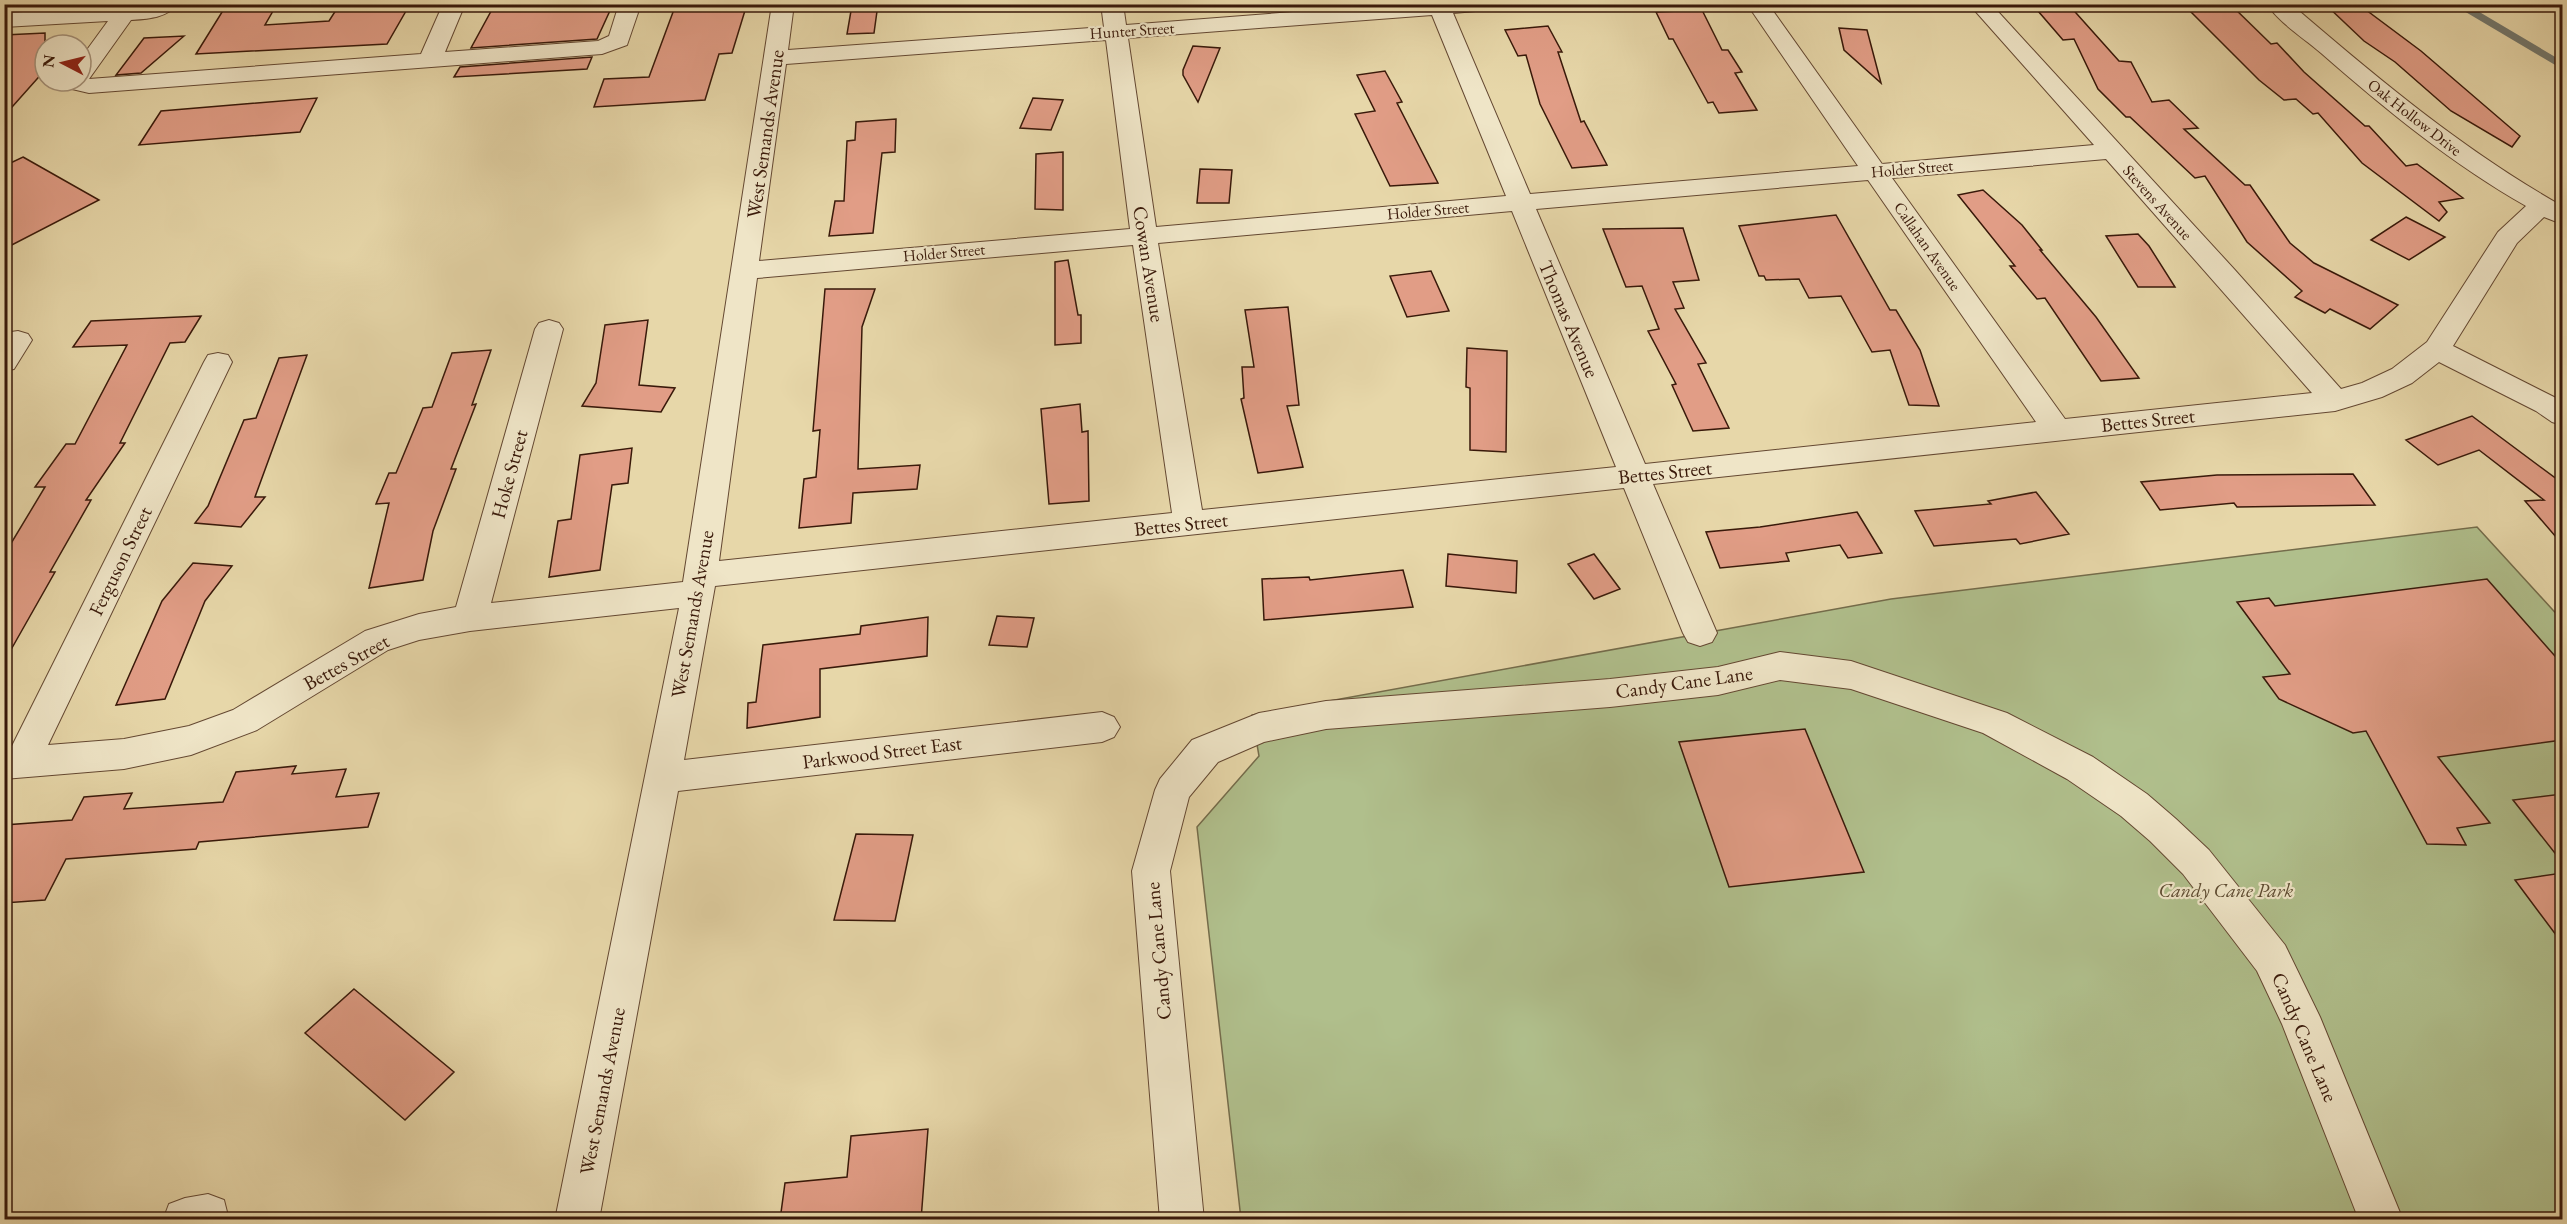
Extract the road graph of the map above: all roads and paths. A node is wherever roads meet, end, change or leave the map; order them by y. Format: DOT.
graph roads {
  1 [pos="166,4"];
  2 [pos="454,4"];
  3 [pos="630,4"];
  4 [pos="783,4"];
  5 [pos="1112,4"];
  6 [pos="1490,4"];
  7 [pos="1757,4"];
  8 [pos="1979,4"];
  9 [pos="2277,4"];
  10 [pos="1438,6"];
  11 [pos="128,9"];
  12 [pos="4,20"];
  13 [pos="1116,31"];
  14 [pos="93,57"];
  15 [pos="775,58"];
  16 [pos="430,60"];
  17 [pos="93,86"];
  18 [pos="2111,151"];
  19 [pos="1876,172"];
  20 [pos="1521,203"];
  21 [pos="2552,210"];
  22 [pos="1144,234"];
  23 [pos="745,271"];
  24 [pos="549,329"];
  25 [pos="4,342"];
  26 [pos="2437,349"];
  27 [pos="4,362"];
  28 [pos="218,362"];
  29 [pos="2335,401"];
  30 [pos="2562,415"];
  31 [pos="2057,430"];
  32 [pos="1635,476"];
  33 [pos="1189,524"];
  34 [pos="700,584"];
  35 [pos="470,618"];
  36 [pos="1700,633"];
  37 [pos="1102,726"];
  38 [pos="14,762"];
  39 [pos="662,778"];
  40 [pos="185,1220"];
  41 [pos="207,1220"];
  42 [pos="577,1220"];
  43 [pos="1182,1220"];
  44 [pos="2381,1220"];
  1 -- 11 [label="street"];
  2 -- 16 [label="street"];
  3 -- 16 [label="street"];
  4 -- 15 [label="street, West Semands Avenue"];
  5 -- 13 [label="street, Cowan Avenue"];
  6 -- 10 [label="street, Hunter Street"];
  7 -- 19 [label="street, Callahan Avenue"];
  8 -- 18 [label="street, Stevens Avenue"];
  9 -- 21 [label="street, Oak Hollow Drive"];
  10 -- 13 [label="street, Hunter Street"];
  10 -- 20 [label="street, Thomas Avenue"];
  11 -- 12 [label="street"];
  11 -- 14 [label="street"];
  13 -- 15 [label="street, Hunter Street"];
  13 -- 22 [label="street, Cowan Avenue"];
  15 -- 23 [label="street, West Semands Avenue"];
  16 -- 17 [label="street"];
  18 -- 19 [label="street, Holder Street"];
  18 -- 29 [label="street, Stevens Avenue"];
  19 -- 20 [label="street, Holder Street"];
  19 -- 31 [label="street, Callahan Avenue"];
  20 -- 22 [label="street, Holder Street"];
  20 -- 32 [label="street, Thomas Avenue"];
  21 -- 26 [label="street, Bettes Street"];
  22 -- 23 [label="street, Holder Street"];
  22 -- 33 [label="street, Cowan Avenue"];
  23 -- 34 [label="street, West Semands Avenue"];
  24 -- 35 [label="street, Hoke Street"];
  25 -- 27 [label="street"];
  26 -- 29 [label="street, Bettes Street"];
  26 -- 30 [label="street"];
  28 -- 38 [label="street, Ferguson Street"];
  29 -- 31 [label="street, Bettes Street"];
  31 -- 32 [label="street, Bettes Street"];
  32 -- 33 [label="street, Bettes Street"];
  32 -- 36 [label="street, Thomas Avenue"];
  33 -- 34 [label="street, Bettes Street"];
  34 -- 35 [label="street, Bettes Street"];
  34 -- 39 [label="street, West Semands Avenue"];
  35 -- 38 [label="street, Bettes Street"];
  37 -- 39 [label="street, Parkwood Street East"];
  39 -- 42 [label="street, West Semands Avenue"];
  40 -- 41 [label="street"];
  43 -- 44 [label="street, Candy Cane Lane"];
}
